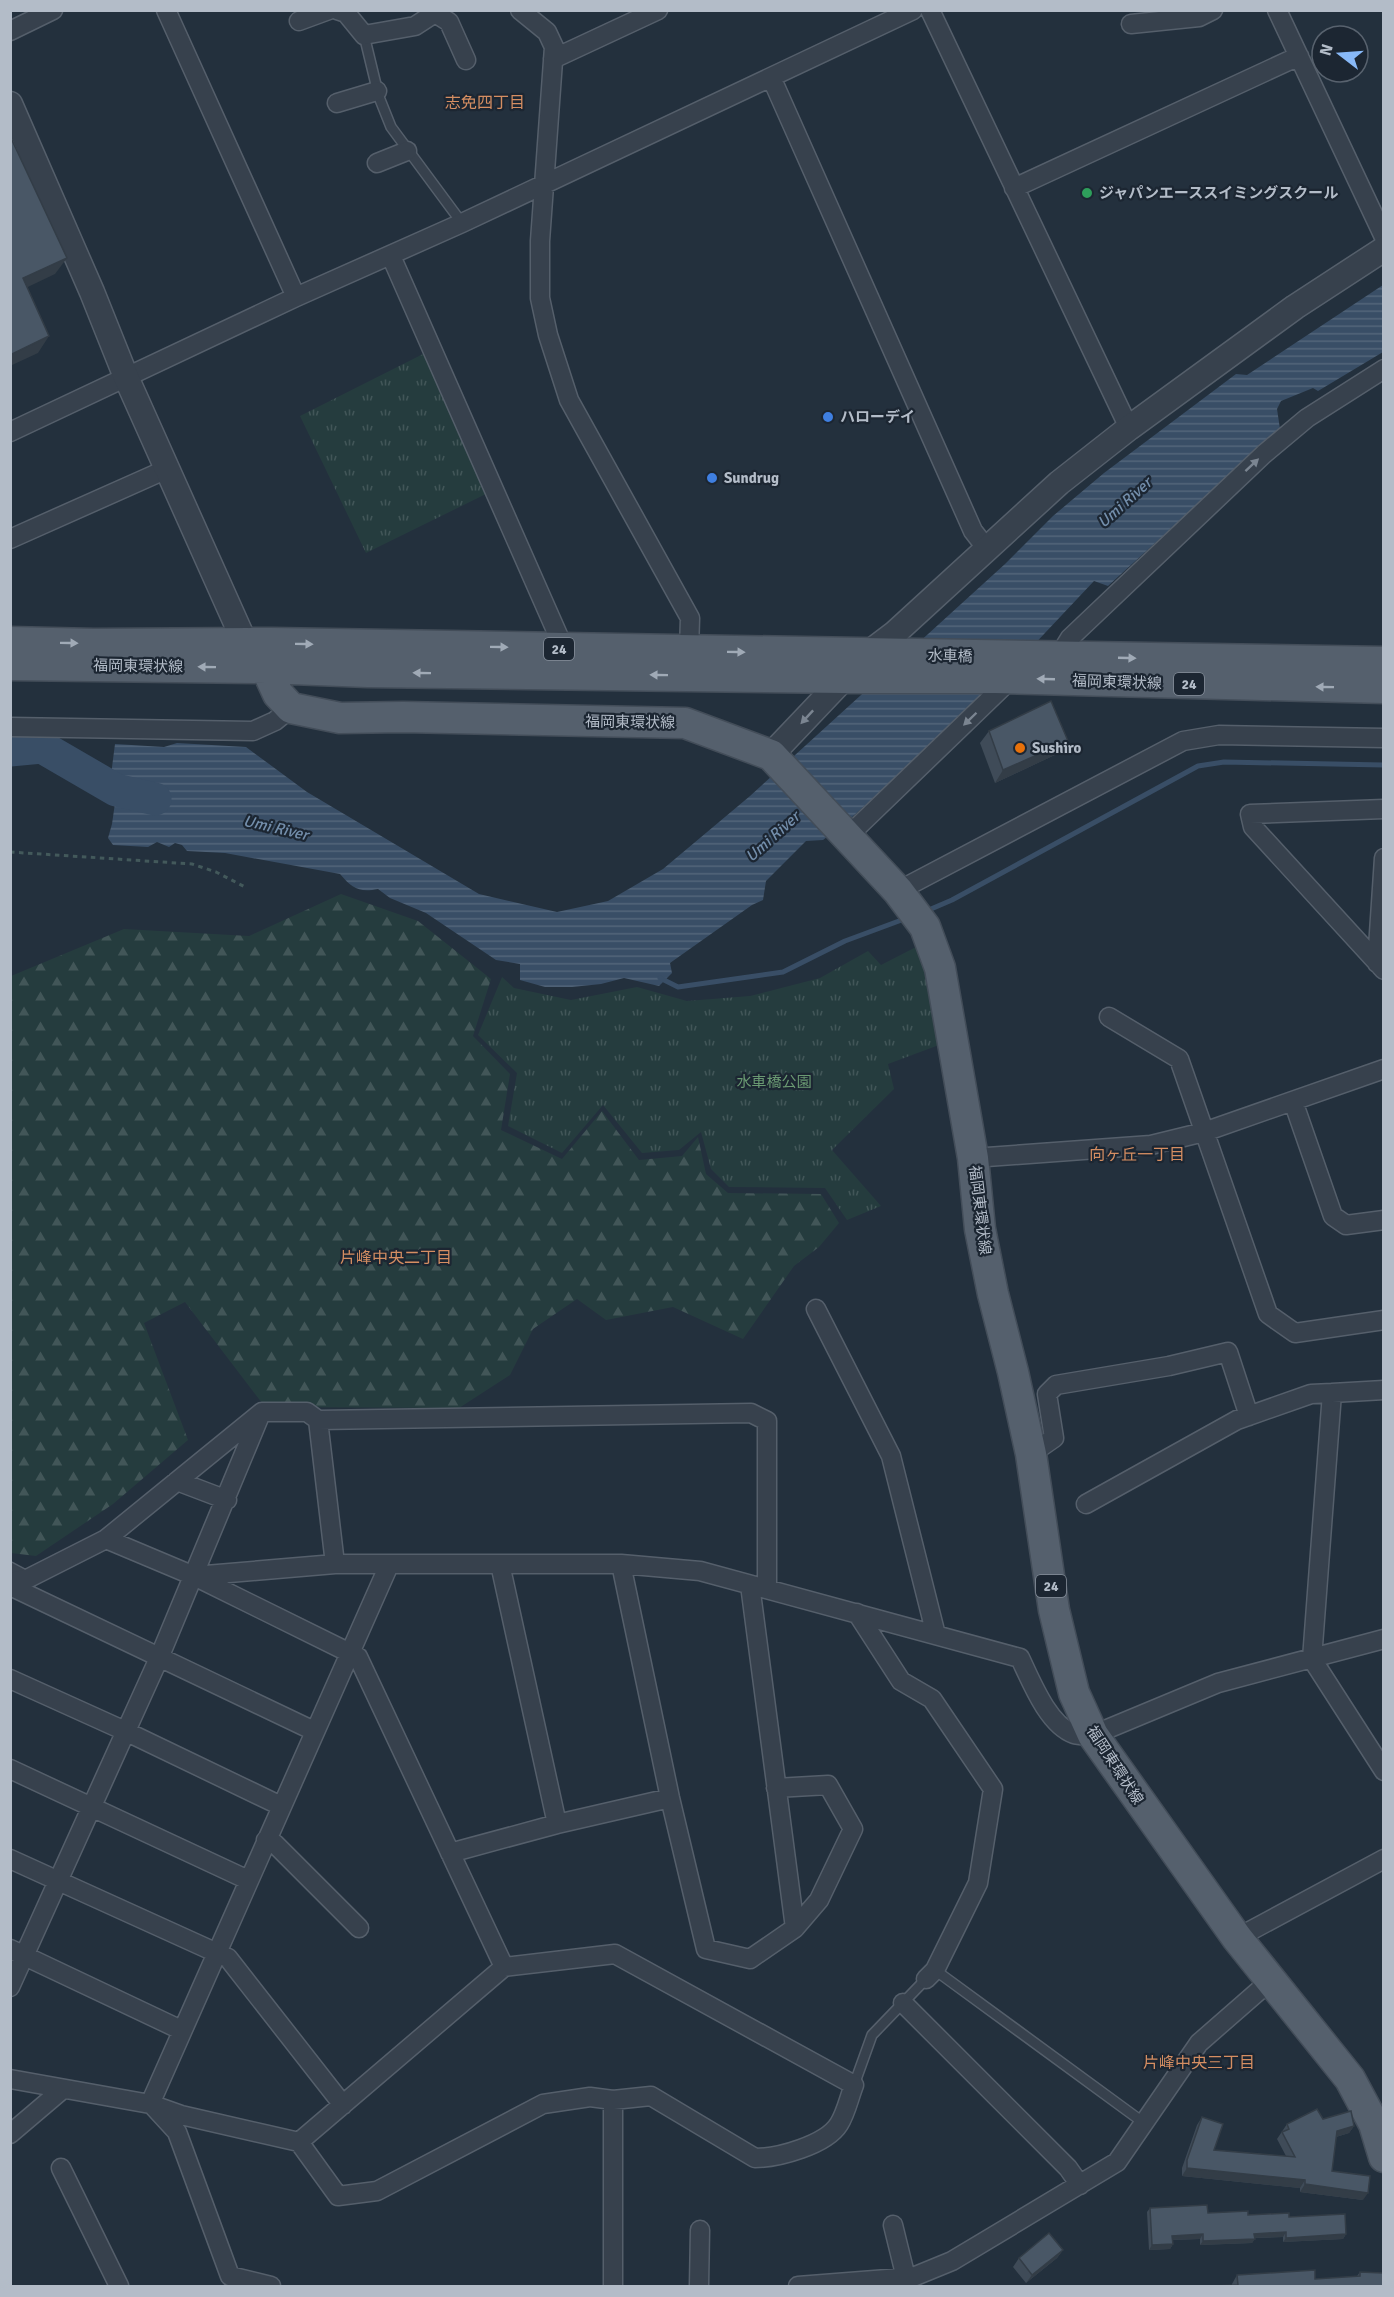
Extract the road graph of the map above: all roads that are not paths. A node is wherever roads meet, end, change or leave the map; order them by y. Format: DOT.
graph roads {
  1 [pos="53,10"];
  2 [pos="166,10"];
  3 [pos="329,10"];
  4 [pos="337,10"];
  5 [pos="520,10"];
  6 [pos="658,10"];
  7 [pos="913,10"];
  8 [pos="930,10"];
  9 [pos="1213,10"];
  10 [pos="1277,10"];
  11 [pos="437,12"];
  12 [pos="299,21"];
  13 [pos="1131,24"];
  14 [pos="10,31"];
  15 [pos="364,35"];
  16 [pos="1299,56"];
  17 [pos="466,60"];
  18 [pos="553,60"];
  19 [pos="771,77"];
  20 [pos="377,91"];
  21 [pos="337,103"];
  22 [pos="10,104"];
  23 [pos="407,151"];
  24 [pos="377,164"];
  25 [pos="544,185"];
  26 [pos="1014,188"];
  27 [pos="462,223"];
  28 [pos="1383,237"];
  29 [pos="1383,249"];
  30 [pos="391,256"];
  31 [pos="296,297"];
  32 [pos="1383,369"];
  33 [pos="126,377"];
  34 [pos="1129,428"];
  35 [pos="10,432"];
  36 [pos="167,469"];
  37 [pos="10,539"];
  38 [pos="987,549"];
  39 [pos="10,642"];
  40 [pos="245,643"];
  41 [pos="559,649"];
  42 [pos="688,651"];
  43 [pos="1059,656"];
  44 [pos="1383,662"];
  45 [pos="10,665"];
  46 [pos="859,666"];
  47 [pos="266,668"];
  48 [pos="1011,671"];
  49 [pos="1383,688"];
  50 [pos="291,708"];
  51 [pos="10,727"];
  52 [pos="1383,738"];
  53 [pos="776,760"];
  54 [pos="1383,809"];
  55 [pos="843,834"];
  56 [pos="1383,858"];
  57 [pos="900,896"];
  58 [pos="1380,966"];
  59 [pos="1109,1017"];
  60 [pos="1383,1069"];
  61 [pos="1293,1101"];
  62 [pos="1204,1132"];
  63 [pos="973,1158"];
  64 [pos="1383,1221"];
  65 [pos="816,1309"];
  66 [pos="1383,1320"];
  67 [pos="1383,1389"];
  68 [pos="1332,1393"];
  69 [pos="262,1412"];
  70 [pos="1249,1416"];
  71 [pos="318,1420"];
  72 [pos="1032,1454"];
  73 [pos="177,1480"];
  74 [pos="226,1500"];
  75 [pos="1086,1504"];
  76 [pos="106,1539"];
  77 [pos="335,1564"];
  78 [pos="500,1564"];
  79 [pos="621,1564"];
  80 [pos="389,1565"];
  81 [pos="10,1567"];
  82 [pos="194,1576"];
  83 [pos="29,1578"];
  84 [pos="10,1584"];
  85 [pos="758,1586"];
  86 [pos="857,1613"];
  87 [pos="936,1635"];
  88 [pos="1383,1639"];
  89 [pos="349,1653"];
  90 [pos="159,1658"];
  91 [pos="1312,1659"];
  92 [pos="10,1679"];
  93 [pos="125,1731"];
  94 [pos="314,1731"];
  95 [pos="1093,1736"];
  96 [pos="10,1769"];
  97 [pos="1383,1771"];
  98 [pos="776,1788"];
  99 [pos="670,1798"];
  100 [pos="91,1806"];
  101 [pos="281,1806"];
  102 [pos="557,1824"];
  103 [pos="266,1840"];
  104 [pos="450,1853"];
  105 [pos="10,1859"];
  106 [pos="1383,1859"];
  107 [pos="248,1880"];
  108 [pos="58,1881"];
  109 [pos="359,1928"];
  110 [pos="795,1929"];
  111 [pos="1237,1938"];
  112 [pos="17,1952"];
  113 [pos="217,1953"];
  114 [pos="504,1967"];
  115 [pos="930,1975"];
  116 [pos="1270,1982"];
  117 [pos="10,1988"];
  118 [pos="903,2003"];
  119 [pos="181,2030"];
  120 [pos="10,2079"];
  121 [pos="854,2085"];
  122 [pos="63,2089"];
  123 [pos="613,2100"];
  124 [pos="150,2104"];
  125 [pos="343,2105"];
  126 [pos="1144,2123"];
  127 [pos="10,2134"];
  128 [pos="299,2142"];
  129 [pos="1383,2157"];
  130 [pos="61,2168"];
  131 [pos="1080,2184"];
  132 [pos="893,2225"];
  133 [pos="700,2230"];
  134 [pos="906,2278"];
  135 [pos="225,2281"];
  136 [pos="118,2286"];
  137 [pos="271,2286"];
  138 [pos="613,2286"];
  139 [pos="699,2286"];
  140 [pos="798,2286"];
  1 -- 14 [label="street"];
  2 -- 31 [label="street"];
  3 -- 12 [label="street"];
  4 -- 15 [label="street"];
  5 -- 18 [label="street"];
  6 -- 18 [label="street"];
  7 -- 19 [label="street"];
  8 -- 26 [label="street"];
  9 -- 13 [label="street"];
  10 -- 16 [label="street"];
  11 -- 15 [label="street"];
  11 -- 17 [label="street"];
  15 -- 20 [label="lane"];
  16 -- 26 [label="street"];
  16 -- 28 [label="street"];
  18 -- 25 [label="street"];
  19 -- 25 [label="street"];
  19 -- 38 [label="street"];
  20 -- 21 [label="street"];
  20 -- 23 [label="lane"];
  22 -- 33 [label="street"];
  23 -- 24 [label="street"];
  23 -- 27 [label="lane"];
  25 -- 27 [label="street"];
  25 -- 42 [label="street"];
  26 -- 34 [label="street"];
  27 -- 30 [label="street"];
  29 -- 34 [label="street"];
  30 -- 31 [label="street"];
  30 -- 41 [label="street"];
  31 -- 33 [label="street"];
  43 -- 32 [label="street, one-way"];
  33 -- 35 [label="street"];
  33 -- 36 [label="street"];
  34 -- 38 [label="street"];
  36 -- 37 [label="street"];
  36 -- 40 [label="street"];
  38 -- 46 [label="street"];
  39 -- 40 [label="main road, 福岡東環状線 / 24, one-way"];
  40 -- 41 [label="main road, 福岡東環状線 / 24, one-way"];
  40 -- 47 [label="main road"];
  41 -- 42 [label="main road, 福岡東環状線 / 24"];
  42 -- 46 [label="main road, 福岡東環状線 / 24, one-way"];
  43 -- 44 [label="main road, 福岡東環状線 / 24, one-way"];
  43 -- 48 [label="main road, 福岡東環状線 / 24"];
  47 -- 45 [label="main road, 福岡東環状線 / 24, one-way"];
  46 -- 47 [label="main road, 福岡東環状線 / 24, one-way"];
  46 -- 48 [label="main road, 水車橋 / 24"];
  46 -- 53 [label="street, one-way"];
  47 -- 50 [label="main road"];
  49 -- 48 [label="main road, 福岡東環状線 / 24, one-way"];
  48 -- 55 [label="street, one-way"];
  50 -- 51 [label="street"];
  50 -- 53 [label="main road, 福岡東環状線 / 24"];
  52 -- 57 [label="street"];
  53 -- 55 [label="main road, 福岡東環状線 / 24"];
  54 -- 58 [label="street"];
  55 -- 57 [label="main road, 福岡東環状線 / 24"];
  56 -- 58 [label="street"];
  57 -- 63 [label="main road, 福岡東環状線 / 24"];
  59 -- 62 [label="street"];
  60 -- 61 [label="street"];
  61 -- 62 [label="street"];
  61 -- 64 [label="street"];
  62 -- 63 [label="street"];
  62 -- 66 [label="street"];
  63 -- 72 [label="main road, 福岡東環状線 / 24"];
  65 -- 87 [label="street"];
  67 -- 68 [label="street"];
  68 -- 70 [label="street"];
  68 -- 91 [label="street"];
  69 -- 71 [label="street"];
  69 -- 73 [label="street"];
  69 -- 74 [label="street"];
  70 -- 72 [label="street"];
  70 -- 75 [label="street"];
  71 -- 77 [label="street"];
  71 -- 85 [label="street"];
  72 -- 95 [label="main road, 福岡東環状線 / 24"];
  73 -- 74 [label="street"];
  73 -- 76 [label="street"];
  74 -- 82 [label="street"];
  76 -- 82 [label="street"];
  76 -- 83 [label="street"];
  77 -- 80 [label="street"];
  77 -- 82 [label="street"];
  78 -- 79 [label="street"];
  78 -- 80 [label="street"];
  78 -- 102 [label="street"];
  79 -- 85 [label="street"];
  79 -- 99 [label="street"];
  80 -- 89 [label="street"];
  81 -- 83 [label="lane"];
  82 -- 89 [label="street"];
  82 -- 90 [label="street"];
  83 -- 84 [label="street"];
  84 -- 90 [label="street"];
  85 -- 86 [label="street"];
  85 -- 98 [label="street"];
  86 -- 87 [label="street"];
  86 -- 115 [label="street"];
  87 -- 95 [label="street"];
  88 -- 91 [label="street"];
  89 -- 94 [label="street"];
  89 -- 104 [label="street"];
  90 -- 93 [label="street"];
  90 -- 94 [label="street"];
  91 -- 95 [label="street"];
  91 -- 97 [label="street"];
  92 -- 93 [label="street"];
  93 -- 100 [label="street"];
  93 -- 101 [label="street"];
  94 -- 101 [label="street"];
  95 -- 111 [label="main road, 福岡東環状線 / 24"];
  96 -- 100 [label="street"];
  98 -- 110 [label="street"];
  98 -- 110 [label="street"];
  99 -- 102 [label="street"];
  99 -- 110 [label="street"];
  100 -- 107 [label="street"];
  100 -- 108 [label="street"];
  101 -- 103 [label="street"];
  102 -- 104 [label="street"];
  103 -- 107 [label="street"];
  103 -- 109 [label="street"];
  104 -- 114 [label="street"];
  105 -- 108 [label="street"];
  106 -- 111 [label="street"];
  107 -- 113 [label="street"];
  108 -- 112 [label="street"];
  108 -- 113 [label="street"];
  111 -- 116 [label="main road, 福岡東環状線 / 24"];
  112 -- 117 [label="street"];
  112 -- 119 [label="street"];
  113 -- 119 [label="street"];
  113 -- 125 [label="street"];
  114 -- 121 [label="street"];
  114 -- 125 [label="street"];
  115 -- 118 [label="lane"];
  115 -- 126 [label="lane"];
  116 -- 126 [label="street"];
  116 -- 129 [label="main road, 福岡東環状線 / 24"];
  118 -- 121 [label="lane"];
  118 -- 131 [label="street"];
  119 -- 124 [label="street"];
  120 -- 122 [label="street"];
  121 -- 123 [label="street"];
  122 -- 124 [label="street"];
  122 -- 127 [label="street"];
  123 -- 128 [label="street"];
  123 -- 138 [label="street"];
  124 -- 128 [label="street"];
  124 -- 135 [label="street"];
  125 -- 128 [label="street"];
  126 -- 131 [label="street"];
  130 -- 136 [label="street"];
  131 -- 134 [label="street"];
  132 -- 134 [label="street"];
  133 -- 139 [label="street"];
  134 -- 140 [label="street"];
  135 -- 137 [label="street"];
}
